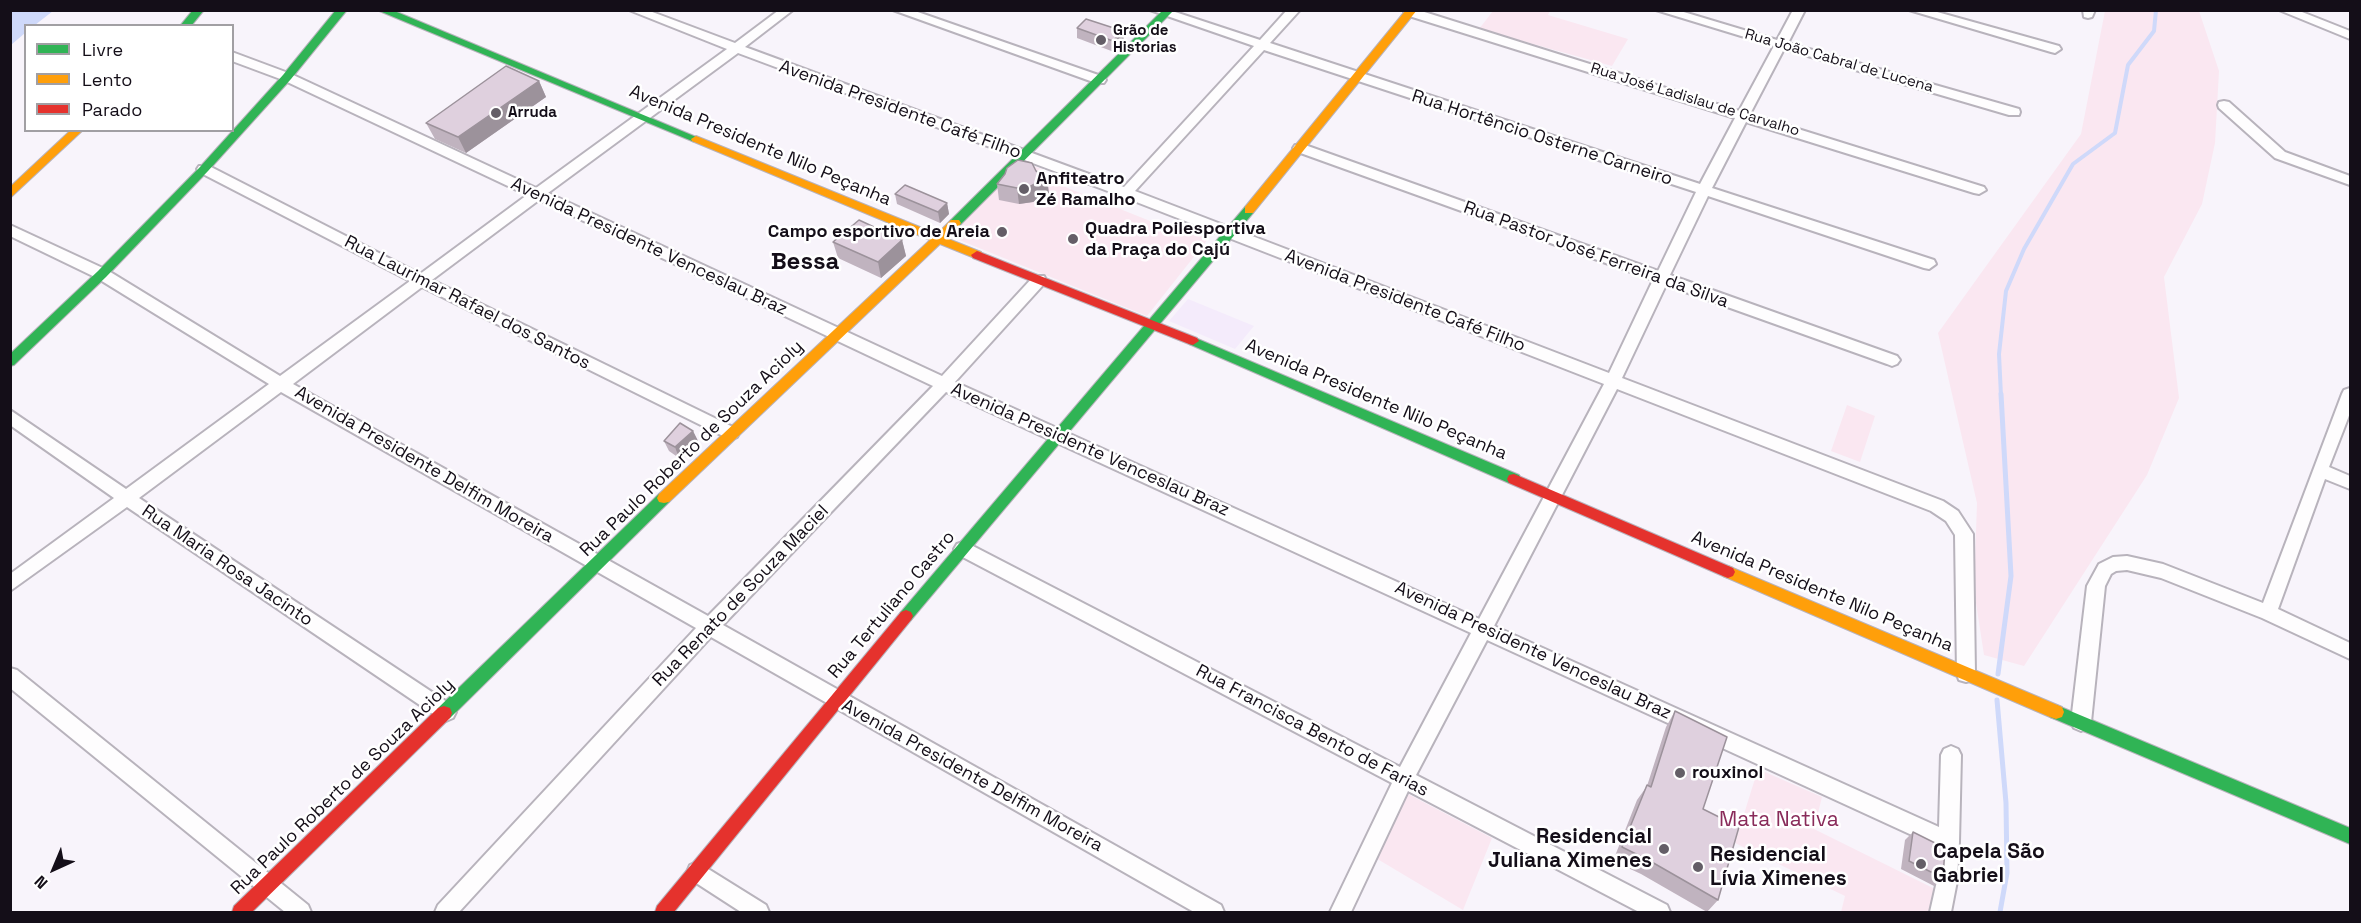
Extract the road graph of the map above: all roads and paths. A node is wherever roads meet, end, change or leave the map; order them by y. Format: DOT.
graph roads {
  1 [pos="199,10"];
  2 [pos="342,10"];
  3 [pos="382,10"];
  4 [pos="635,10"];
  5 [pos="787,10"];
  6 [pos="898,10"];
  7 [pos="1294,10"];
  8 [pos="1662,10"];
  9 [pos="1799,10"];
  10 [pos="1915,10"];
  11 [pos="2285,10"];
  12 [pos="1411,11"];
  13 [pos="1164,12"];
  14 [pos="188,24"];
  15 [pos="2350,35"];
  16 [pos="1781,44"];
  17 [pos="1261,45"];
  18 [pos="735,49"];
  19 [pos="2055,49"];
  20 [pos="234,57"];
  21 [pos="287,77"];
  22 [pos="1357,77"];
  23 [pos="1100,80"];
  24 [pos="2224,105"];
  25 [pos="2014,112"];
  26 [pos="1742,114"];
  27 [pos="642,116"];
  28 [pos="76,132"];
  29 [pos="1300,148"];
  30 [pos="1024,156"];
  31 [pos="204,169"];
  32 [pos="2350,181"];
  33 [pos="1979,190"];
  34 [pos="1703,191"];
  35 [pos="1126,193"];
  36 [pos="10,194"];
  37 [pos="537,195"];
  38 [pos="10,230"];
  39 [pos="1230,233"];
  40 [pos="938,240"];
  41 [pos="1929,264"];
  42 [pos="102,274"];
  43 [pos="1662,279"];
  44 [pos="1039,280"];
  45 [pos="422,281"];
  46 [pos="1153,324"];
  47 [pos="837,334"];
  48 [pos="1892,360"];
  49 [pos="10,362"];
  50 [pos="1613,381"];
  51 [pos="944,384"];
  52 [pos="282,385"];
  53 [pos="2350,394"];
  54 [pos="10,416"];
  55 [pos="731,433"];
  56 [pos="1058,435"];
  57 [pos="2320,470"];
  58 [pos="2350,483"];
  59 [pos="1553,496"];
  60 [pos="126,498"];
  61 [pos="963,549"];
  62 [pos="599,564"];
  63 [pos="10,584"];
  64 [pos="2268,613"];
  65 [pos="710,626"];
  66 [pos="1482,628"];
  67 [pos="2350,651"];
  68 [pos="1966,674"];
  69 [pos="10,676"];
  70 [pos="836,700"];
  71 [pos="446,712"];
  72 [pos="2081,722"];
  73 [pos="1951,755"];
  74 [pos="1404,779"];
  75 [pos="2350,836"];
  76 [pos="1949,842"];
  77 [pos="697,872"];
  78 [pos="266,886"];
  79 [pos="240,912"];
  80 [pos="301,912"];
  81 [pos="445,912"];
  82 [pos="663,912"];
  83 [pos="759,912"];
  84 [pos="1214,912"];
  85 [pos="1340,912"];
  86 [pos="1660,912"];
  87 [pos="1941,912"];
  1 -- 14 [label="main road"];
  2 -- 21 [label="main road"];
  3 -- 27 [label="main road, Avenida Presidente Nilo Peçanha"];
  4 -- 18 [label="street, Avenida Presidente Café Filho"];
  5 -- 18 [label="street"];
  6 -- 23 [label="street"];
  7 -- 17 [label="street"];
  8 -- 16 [label="street, Rua João Cabral de Lucena"];
  9 -- 16 [label="street"];
  10 -- 19 [label="street"];
  11 -- 15 [label="street"];
  12 -- 22 [label="main road, Rua Tertuliano Castro"];
  12 -- 26 [label="street, Rua José Ladislau de Carvalho"];
  13 -- 17 [label="street, Rua Hortêncio Osterne Carneiro"];
  13 -- 23 [label="main road, Rua Paulo Roberto de Souza Acioly"];
  16 -- 25 [label="street, Rua João Cabral de Lucena"];
  16 -- 26 [label="street"];
  17 -- 22 [label="street, Rua Hortêncio Osterne Carneiro"];
  17 -- 35 [label="street"];
  18 -- 27 [label="street"];
  18 -- 30 [label="street, Avenida Presidente Café Filho"];
  20 -- 21 [label="street, Avenida Presidente Venceslau Braz"];
  21 -- 31 [label="main road"];
  21 -- 37 [label="street, Avenida Presidente Venceslau Braz"];
  22 -- 29 [label="main road, Rua Tertuliano Castro"];
  22 -- 34 [label="street, Rua Hortêncio Osterne Carneiro"];
  23 -- 30 [label="main road, Rua Paulo Roberto de Souza Acioly"];
  24 -- 32 [label="street"];
  26 -- 33 [label="street, Rua José Ladislau de Carvalho"];
  26 -- 34 [label="street"];
  27 -- 37 [label="street"];
  27 -- 40 [label="main road, Avenida Presidente Nilo Peçanha"];
  28 -- 36 [label="main road"];
  29 -- 39 [label="main road, Rua Tertuliano Castro"];
  29 -- 43 [label="street, Rua Pastor José Ferreira da Silva"];
  30 -- 35 [label="street, Avenida Presidente Café Filho"];
  30 -- 40 [label="main road, Rua Paulo Roberto de Souza Acioly"];
  31 -- 42 [label="main road"];
  31 -- 45 [label="street, Rua Laurimar Rafael dos Santos"];
  34 -- 41 [label="street, Rua Hortêncio Osterne Carneiro"];
  34 -- 43 [label="street"];
  35 -- 39 [label="street, Avenida Presidente Café Filho"];
  37 -- 45 [label="street"];
  37 -- 47 [label="street, Avenida Presidente Venceslau Braz"];
  38 -- 42 [label="street, Avenida Presidente Delfim Moreira"];
  39 -- 46 [label="main road, Rua Tertuliano Castro"];
  39 -- 50 [label="street, Avenida Presidente Café Filho"];
  40 -- 44 [label="main road, Avenida Presidente Nilo Peçanha"];
  40 -- 47 [label="main road, Rua Paulo Roberto de Souza Acioly"];
  42 -- 49 [label="main road"];
  42 -- 52 [label="street, Avenida Presidente Delfim Moreira"];
  43 -- 48 [label="street, Rua Pastor José Ferreira da Silva"];
  43 -- 50 [label="street"];
  44 -- 46 [label="main road, Avenida Presidente Nilo Peçanha"];
  44 -- 51 [label="street, Rua Renato de Souza Maciel"];
  45 -- 52 [label="street"];
  45 -- 55 [label="street, Rua Laurimar Rafael dos Santos"];
  46 -- 56 [label="main road, Rua Tertuliano Castro"];
  46 -- 59 [label="main road, Avenida Presidente Nilo Peçanha"];
  47 -- 51 [label="street, Avenida Presidente Venceslau Braz"];
  47 -- 55 [label="main road, Rua Paulo Roberto de Souza Acioly"];
  50 -- 59 [label="street"];
  50 -- 68 [label="street, Avenida Presidente Café Filho"];
  51 -- 56 [label="street, Avenida Presidente Venceslau Braz"];
  51 -- 65 [label="street, Rua Renato de Souza Maciel"];
  52 -- 60 [label="street"];
  52 -- 62 [label="street, Avenida Presidente Delfim Moreira"];
  53 -- 57 [label="street"];
  54 -- 60 [label="street, Rua Maria Rosa Jacinto"];
  55 -- 62 [label="main road, Rua Paulo Roberto de Souza Acioly"];
  56 -- 61 [label="main road, Rua Tertuliano Castro"];
  56 -- 66 [label="street, Avenida Presidente Venceslau Braz"];
  57 -- 58 [label="street"];
  57 -- 64 [label="street"];
  59 -- 66 [label="street"];
  59 -- 68 [label="main road, Avenida Presidente Nilo Peçanha"];
  60 -- 63 [label="street"];
  60 -- 71 [label="street, Rua Maria Rosa Jacinto"];
  61 -- 70 [label="main road, Rua Tertuliano Castro"];
  61 -- 74 [label="street, Rua Francisca Bento de Farias"];
  62 -- 65 [label="street, Avenida Presidente Delfim Moreira"];
  62 -- 71 [label="main road, Rua Paulo Roberto de Souza Acioly"];
  64 -- 67 [label="street"];
  64 -- 72 [label="street"];
  65 -- 70 [label="street, Avenida Presidente Delfim Moreira"];
  65 -- 81 [label="street, Rua Renato de Souza Maciel"];
  66 -- 74 [label="street"];
  66 -- 76 [label="street, Avenida Presidente Venceslau Braz"];
  68 -- 72 [label="main road, Avenida Presidente Nilo Peçanha"];
  69 -- 78 [label="street"];
  70 -- 77 [label="main road, Rua Tertuliano Castro"];
  70 -- 84 [label="street, Avenida Presidente Delfim Moreira"];
  71 -- 78 [label="main road, Rua Paulo Roberto de Souza Acioly"];
  72 -- 75 [label="main road, Avenida Presidente Nilo Peçanha"];
  73 -- 76 [label="street"];
  74 -- 85 [label="street"];
  74 -- 86 [label="street, Rua Francisca Bento de Farias"];
  76 -- 87 [label="street"];
  77 -- 82 [label="main road, Rua Tertuliano Castro"];
  77 -- 83 [label="street"];
  78 -- 79 [label="main road, Rua Paulo Roberto de Souza Acioly"];
  78 -- 80 [label="street"];
}
